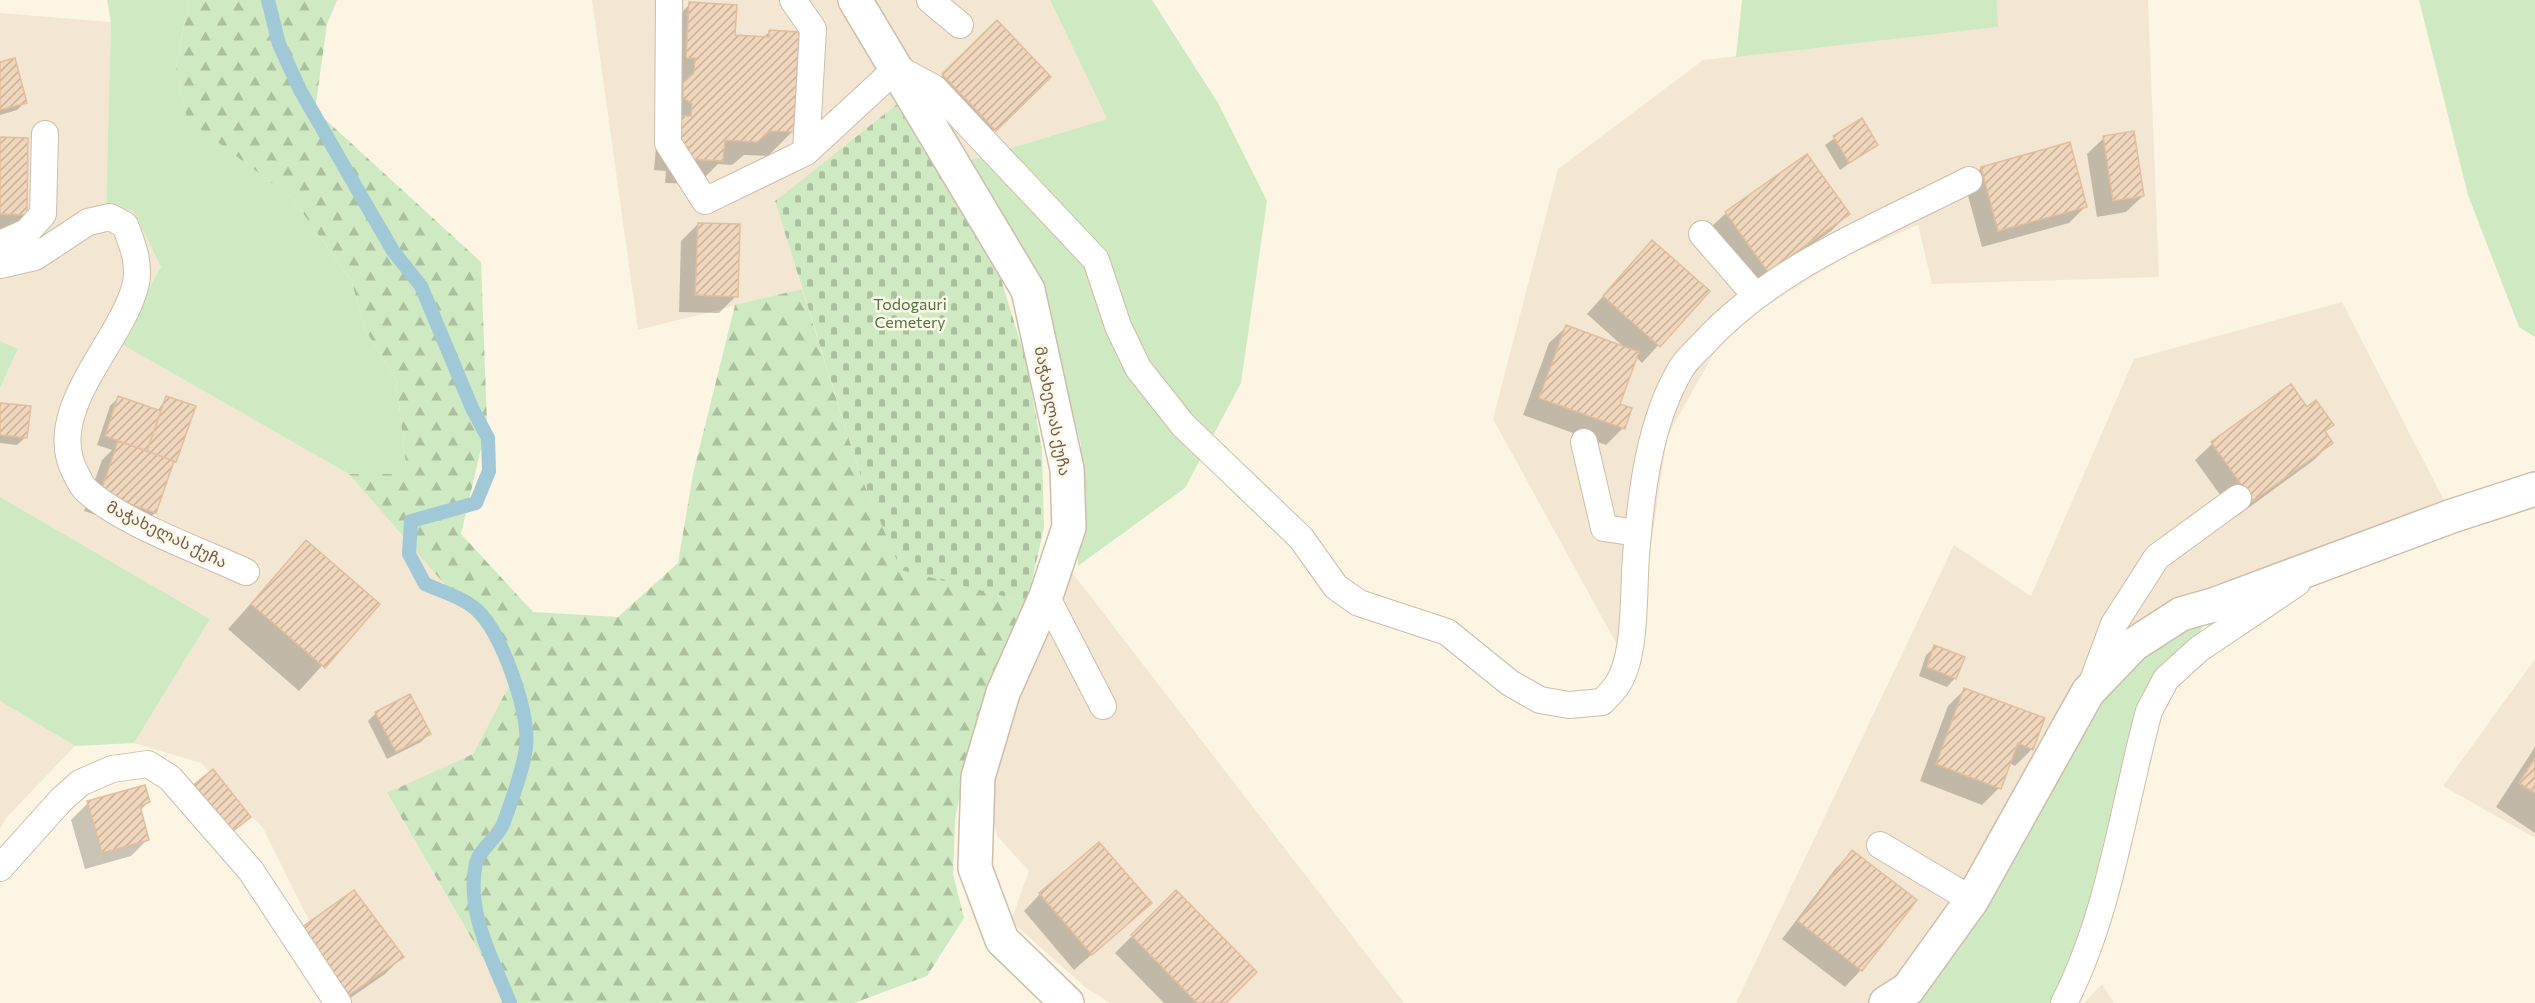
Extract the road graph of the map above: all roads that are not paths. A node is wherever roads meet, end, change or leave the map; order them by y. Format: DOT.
graph roads {
  1 [pos="669,0"];
  2 [pos="792,0"];
  3 [pos="855,0"];
  4 [pos="930,0"];
  5 [pos="960,25"];
  6 [pos="897,68"];
  7 [pos="45,134"];
  8 [pos="806,152"];
  9 [pos="1969,180"];
  10 [pos="1702,234"];
  11 [pos="0,244"];
  12 [pos="0,265"];
  13 [pos="1755,295"];
  14 [pos="1584,442"];
  15 [pos="2535,489"];
  16 [pos="2238,498"];
  17 [pos="1637,533"];
  18 [pos="2327,563"];
  19 [pos="246,572"];
  20 [pos="1046,596"];
  21 [pos="2088,692"];
  22 [pos="1103,706"];
  23 [pos="1880,845"];
  24 [pos="0,868"];
  25 [pos="1972,900"];
  26 [pos="2080,971"];
  27 [pos="338,1003"];
  28 [pos="1067,1003"];
  29 [pos="1886,1003"];
  30 [pos="2064,1003"];
  31 [pos="2078,1003"];
  1 -- 8 [label="lane"];
  2 -- 8 [label="lane"];
  3 -- 6 [label="street, მაჭახელას ქუჩა"];
  4 -- 5 [label="lane"];
  6 -- 8 [label="lane"];
  6 -- 17 [label="lane"];
  6 -- 20 [label="street, მაჭახელას ქუჩა"];
  7 -- 11 [label="lane"];
  9 -- 13 [label="lane"];
  10 -- 13 [label="lane"];
  12 -- 19 [label="lane, მაჭახელას ქუჩა"];
  13 -- 17 [label="lane"];
  14 -- 17 [label="lane"];
  15 -- 18 [label="street"];
  16 -- 21 [label="lane"];
  18 -- 21 [label="street"];
  18 -- 26 [label="lane"];
  20 -- 22 [label="lane"];
  20 -- 28 [label="street, მაჭახელას ქუჩა"];
  21 -- 25 [label="street"];
  23 -- 25 [label="lane"];
  24 -- 27 [label="lane"];
  25 -- 29 [label="street"];
  26 -- 30 [label="lane"];
  26 -- 31 [label="lane"];
}
